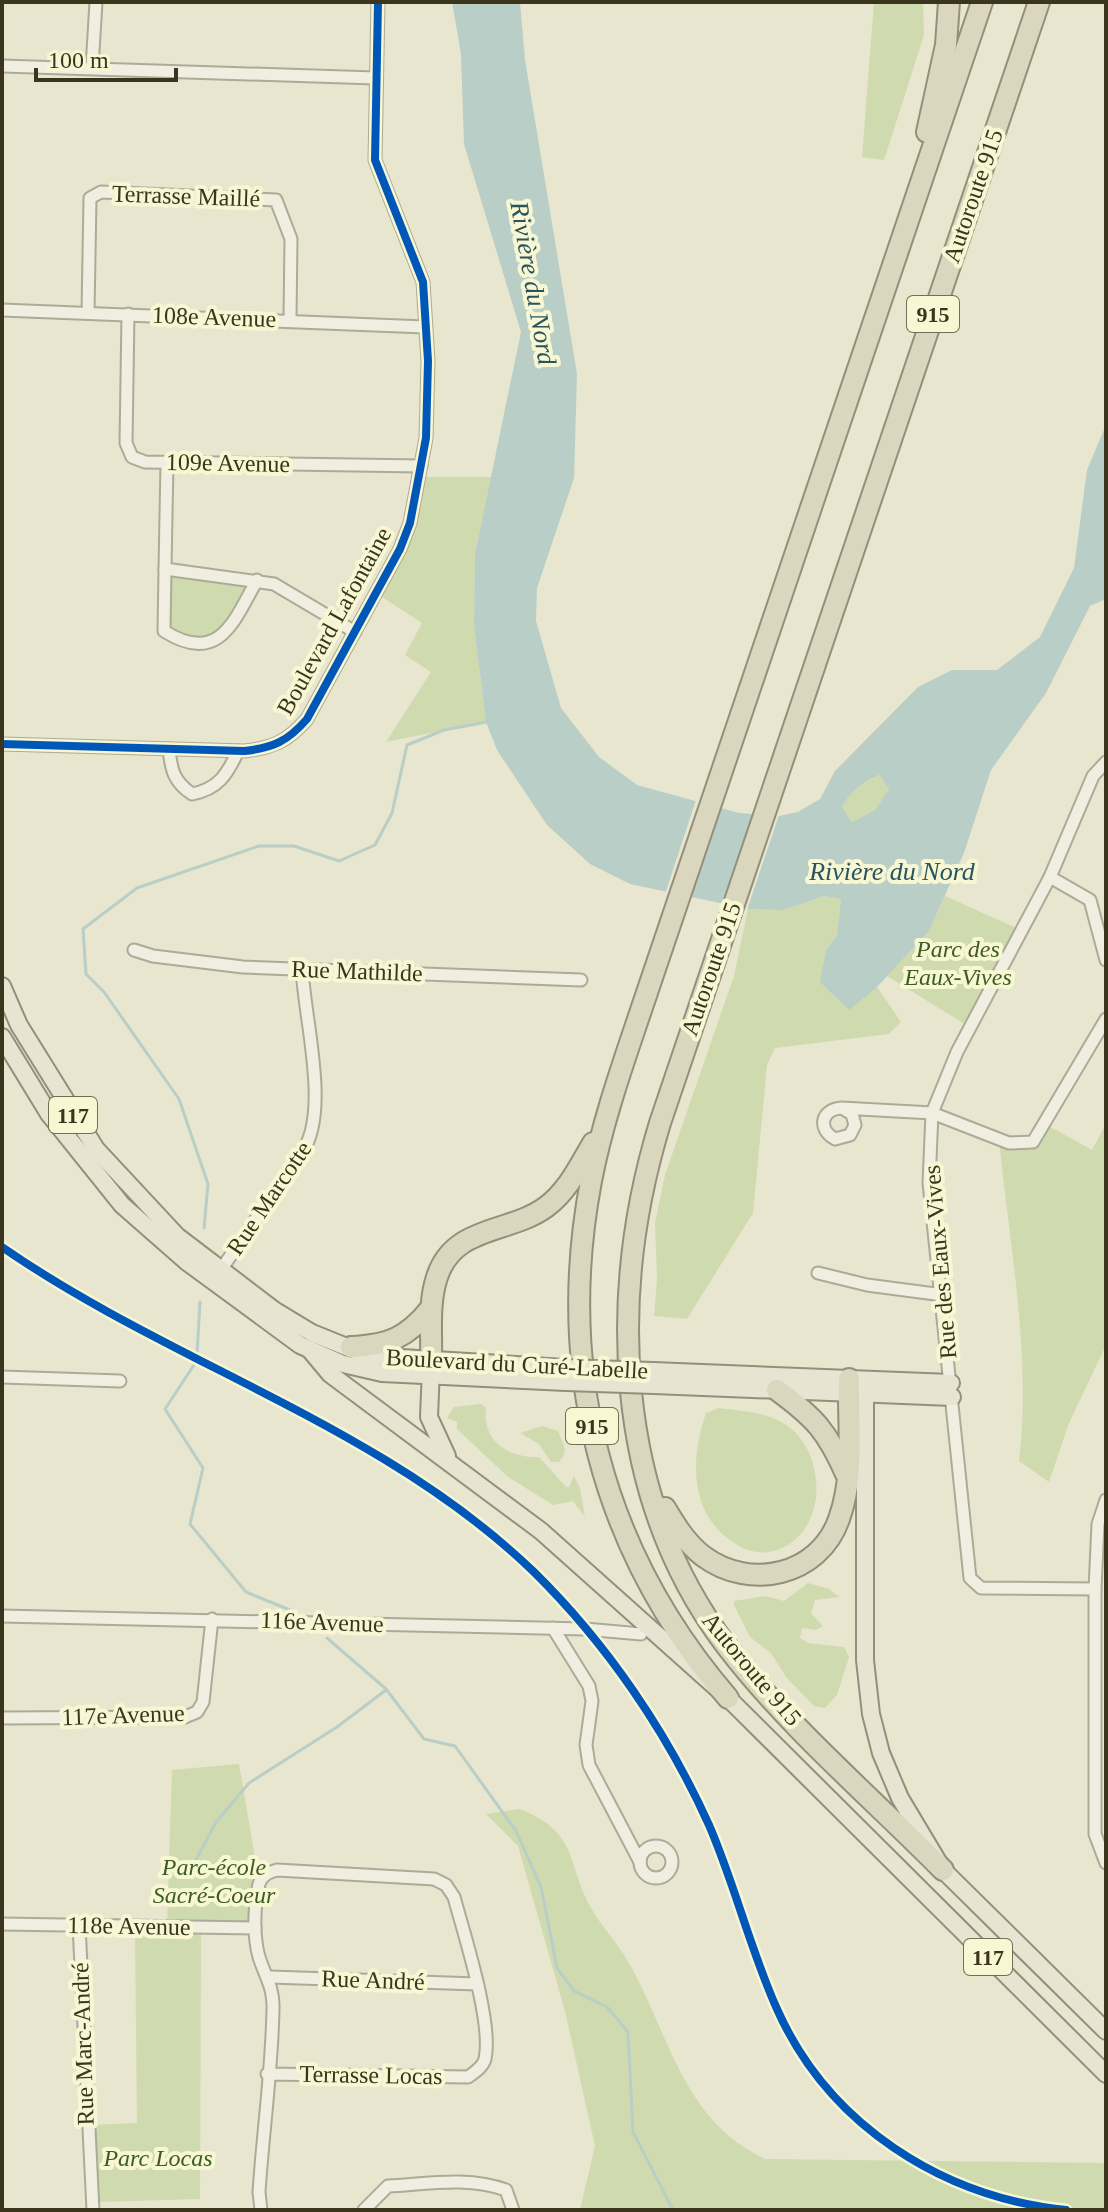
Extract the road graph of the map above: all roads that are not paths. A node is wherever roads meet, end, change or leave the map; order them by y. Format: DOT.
graph roads {
  1 [pos="96,2"];
  2 [pos="378,2"];
  3 [pos="949,2"];
  4 [pos="982,2"];
  5 [pos="1039,2"];
  6 [pos="2,66"];
  7 [pos="92,68"];
  8 [pos="375,78"];
  9 [pos="901,244"];
  10 [pos="2,310"];
  11 [pos="88,313"];
  12 [pos="128,314"];
  13 [pos="290,319"];
  14 [pos="425,327"];
  15 [pos="167,462"];
  16 [pos="421,466"];
  17 [pos="165,569"];
  18 [pos="257,580"];
  19 [pos="355,632"];
  20 [pos="2,744"];
  21 [pos="169,749"];
  22 [pos="238,751"];
  23 [pos="1106,762"];
  24 [pos="1050,877"];
  25 [pos="134,950"];
  26 [pos="1106,960"];
  27 [pos="302,968"];
  28 [pos="581,980"];
  29 [pos="2,986"];
  30 [pos="1106,1019"];
  31 [pos="2,1037"];
  32 [pos="842,1108"];
  33 [pos="932,1113"];
  34 [pos="605,1122"];
  35 [pos="818,1273"];
  36 [pos="217,1276"];
  37 [pos="943,1295"];
  38 [pos="431,1308"];
  39 [pos="351,1347"];
  40 [pos="310,1350"];
  41 [pos="431,1370"];
  42 [pos="2,1377"];
  43 [pos="653,1378"];
  44 [pos="120,1381"];
  45 [pos="857,1387"];
  46 [pos="777,1390"];
  47 [pos="952,1390"];
  48 [pos="452,1464"];
  49 [pos="647,1477"];
  50 [pos="847,1477"];
  51 [pos="1106,1500"];
  52 [pos="1095,1589"];
  53 [pos="2,1616"];
  54 [pos="212,1619"];
  55 [pos="553,1628"];
  56 [pos="648,1635"];
  57 [pos="728,1698"];
  58 [pos="2,1718"];
  59 [pos="640,1862"];
  60 [pos="1106,1863"];
  61 [pos="943,1870"];
  62 [pos="2,1924"];
  63 [pos="79,1925"];
  64 [pos="255,1928"];
  65 [pos="270,1977"];
  66 [pos="477,1984"];
  67 [pos="1106,2031"];
  68 [pos="267,2074"];
  69 [pos="1106,2074"];
  70 [pos="93,2210"];
  71 [pos="261,2210"];
  72 [pos="364,2210"];
  73 [pos="513,2210"];
  1 -- 7 [label="street"];
  2 -- 8 [label="street, Boulevard Lafontaine"];
  3 -- 9 [label="highway"];
  4 -- 9 [label="highway, Autoroute 915 / 915"];
  5 -- 49 [label="highway, Autoroute 915 / 915"];
  6 -- 7 [label="street"];
  7 -- 8 [label="street"];
  8 -- 14 [label="street, Boulevard Lafontaine"];
  9 -- 34 [label="highway, Autoroute 915 / 915"];
  10 -- 11 [label="street, 108e Avenue"];
  11 -- 12 [label="street, 108e Avenue"];
  11 -- 13 [label="street, Terrasse Maillé"];
  12 -- 13 [label="street, 108e Avenue"];
  12 -- 15 [label="street, 109e Avenue"];
  13 -- 14 [label="street, 108e Avenue"];
  14 -- 16 [label="street, Boulevard Lafontaine"];
  15 -- 16 [label="street, 109e Avenue"];
  15 -- 17 [label="street"];
  16 -- 19 [label="street, Boulevard Lafontaine"];
  17 -- 18 [label="street"];
  17 -- 18 [label="street"];
  18 -- 19 [label="street"];
  19 -- 22 [label="street, Boulevard Lafontaine"];
  20 -- 21 [label="street, Boulevard Lafontaine"];
  21 -- 22 [label="street, Boulevard Lafontaine"];
  21 -- 22 [label="street"];
  23 -- 24 [label="street, Rue des Eaux-Vives"];
  24 -- 26 [label="street"];
  24 -- 33 [label="street, Rue des Eaux-Vives"];
  25 -- 27 [label="street, Rue Mathilde"];
  27 -- 28 [label="street, Rue Mathilde"];
  27 -- 36 [label="street, Rue Marcotte"];
  29 -- 36 [label="main road, Boulevard du Curé-Labelle / 117"];
  30 -- 33 [label="street"];
  31 -- 36 [label="main road, Boulevard du Curé-Labelle / 117"];
  32 -- 33 [label="street"];
  33 -- 37 [label="street, Rue des Eaux-Vives"];
  34 -- 38 [label="highway"];
  34 -- 57 [label="highway, Autoroute 915 / 915"];
  35 -- 37 [label="street"];
  36 -- 39 [label="main road, Boulevard du Curé-Labelle / 117"];
  36 -- 40 [label="main road, Boulevard du Curé-Labelle / 117"];
  37 -- 47 [label="street, Rue des Eaux-Vives"];
  38 -- 39 [label="highway"];
  38 -- 41 [label="highway"];
  39 -- 41 [label="main road, Boulevard du Curé-Labelle / 117"];
  40 -- 41 [label="main road, Boulevard du Curé-Labelle"];
  40 -- 48 [label="main road"];
  41 -- 43 [label="main road, Boulevard du Curé-Labelle, bridge"];
  41 -- 48 [label="main road"];
  42 -- 44 [label="street"];
  43 -- 45 [label="main road, Boulevard du Curé-Labelle"];
  43 -- 46 [label="main road, Boulevard du Curé-Labelle"];
  45 -- 46 [label="main road, Boulevard du Curé-Labelle"];
  45 -- 47 [label="main road"];
  45 -- 50 [label="highway"];
  45 -- 61 [label="main road"];
  46 -- 50 [label="highway"];
  47 -- 52 [label="street, Rue des Eaux-Vives"];
  48 -- 56 [label="main road"];
  49 -- 50 [label="highway"];
  49 -- 61 [label="highway, Autoroute 915 / 915"];
  51 -- 52 [label="street"];
  52 -- 60 [label="street"];
  53 -- 54 [label="street, 116e Avenue"];
  54 -- 55 [label="street, 116e Avenue"];
  54 -- 58 [label="street, 117e Avenue"];
  55 -- 56 [label="street, 116e Avenue"];
  55 -- 59 [label="street"];
  56 -- 57 [label="main road"];
  57 -- 69 [label="main road, 117"];
  61 -- 67 [label="main road, 117"];
  62 -- 63 [label="street, 118e Avenue"];
  63 -- 64 [label="street, 118e Avenue"];
  63 -- 70 [label="street, Rue Marc-André"];
  64 -- 65 [label="street, Terrasse Locas"];
  64 -- 66 [label="street, Terrasse Locas"];
  65 -- 66 [label="street, Rue André"];
  65 -- 68 [label="street, Terrasse Locas"];
  66 -- 68 [label="street, Terrasse Locas"];
  68 -- 71 [label="street"];
  72 -- 73 [label="street"];
}
